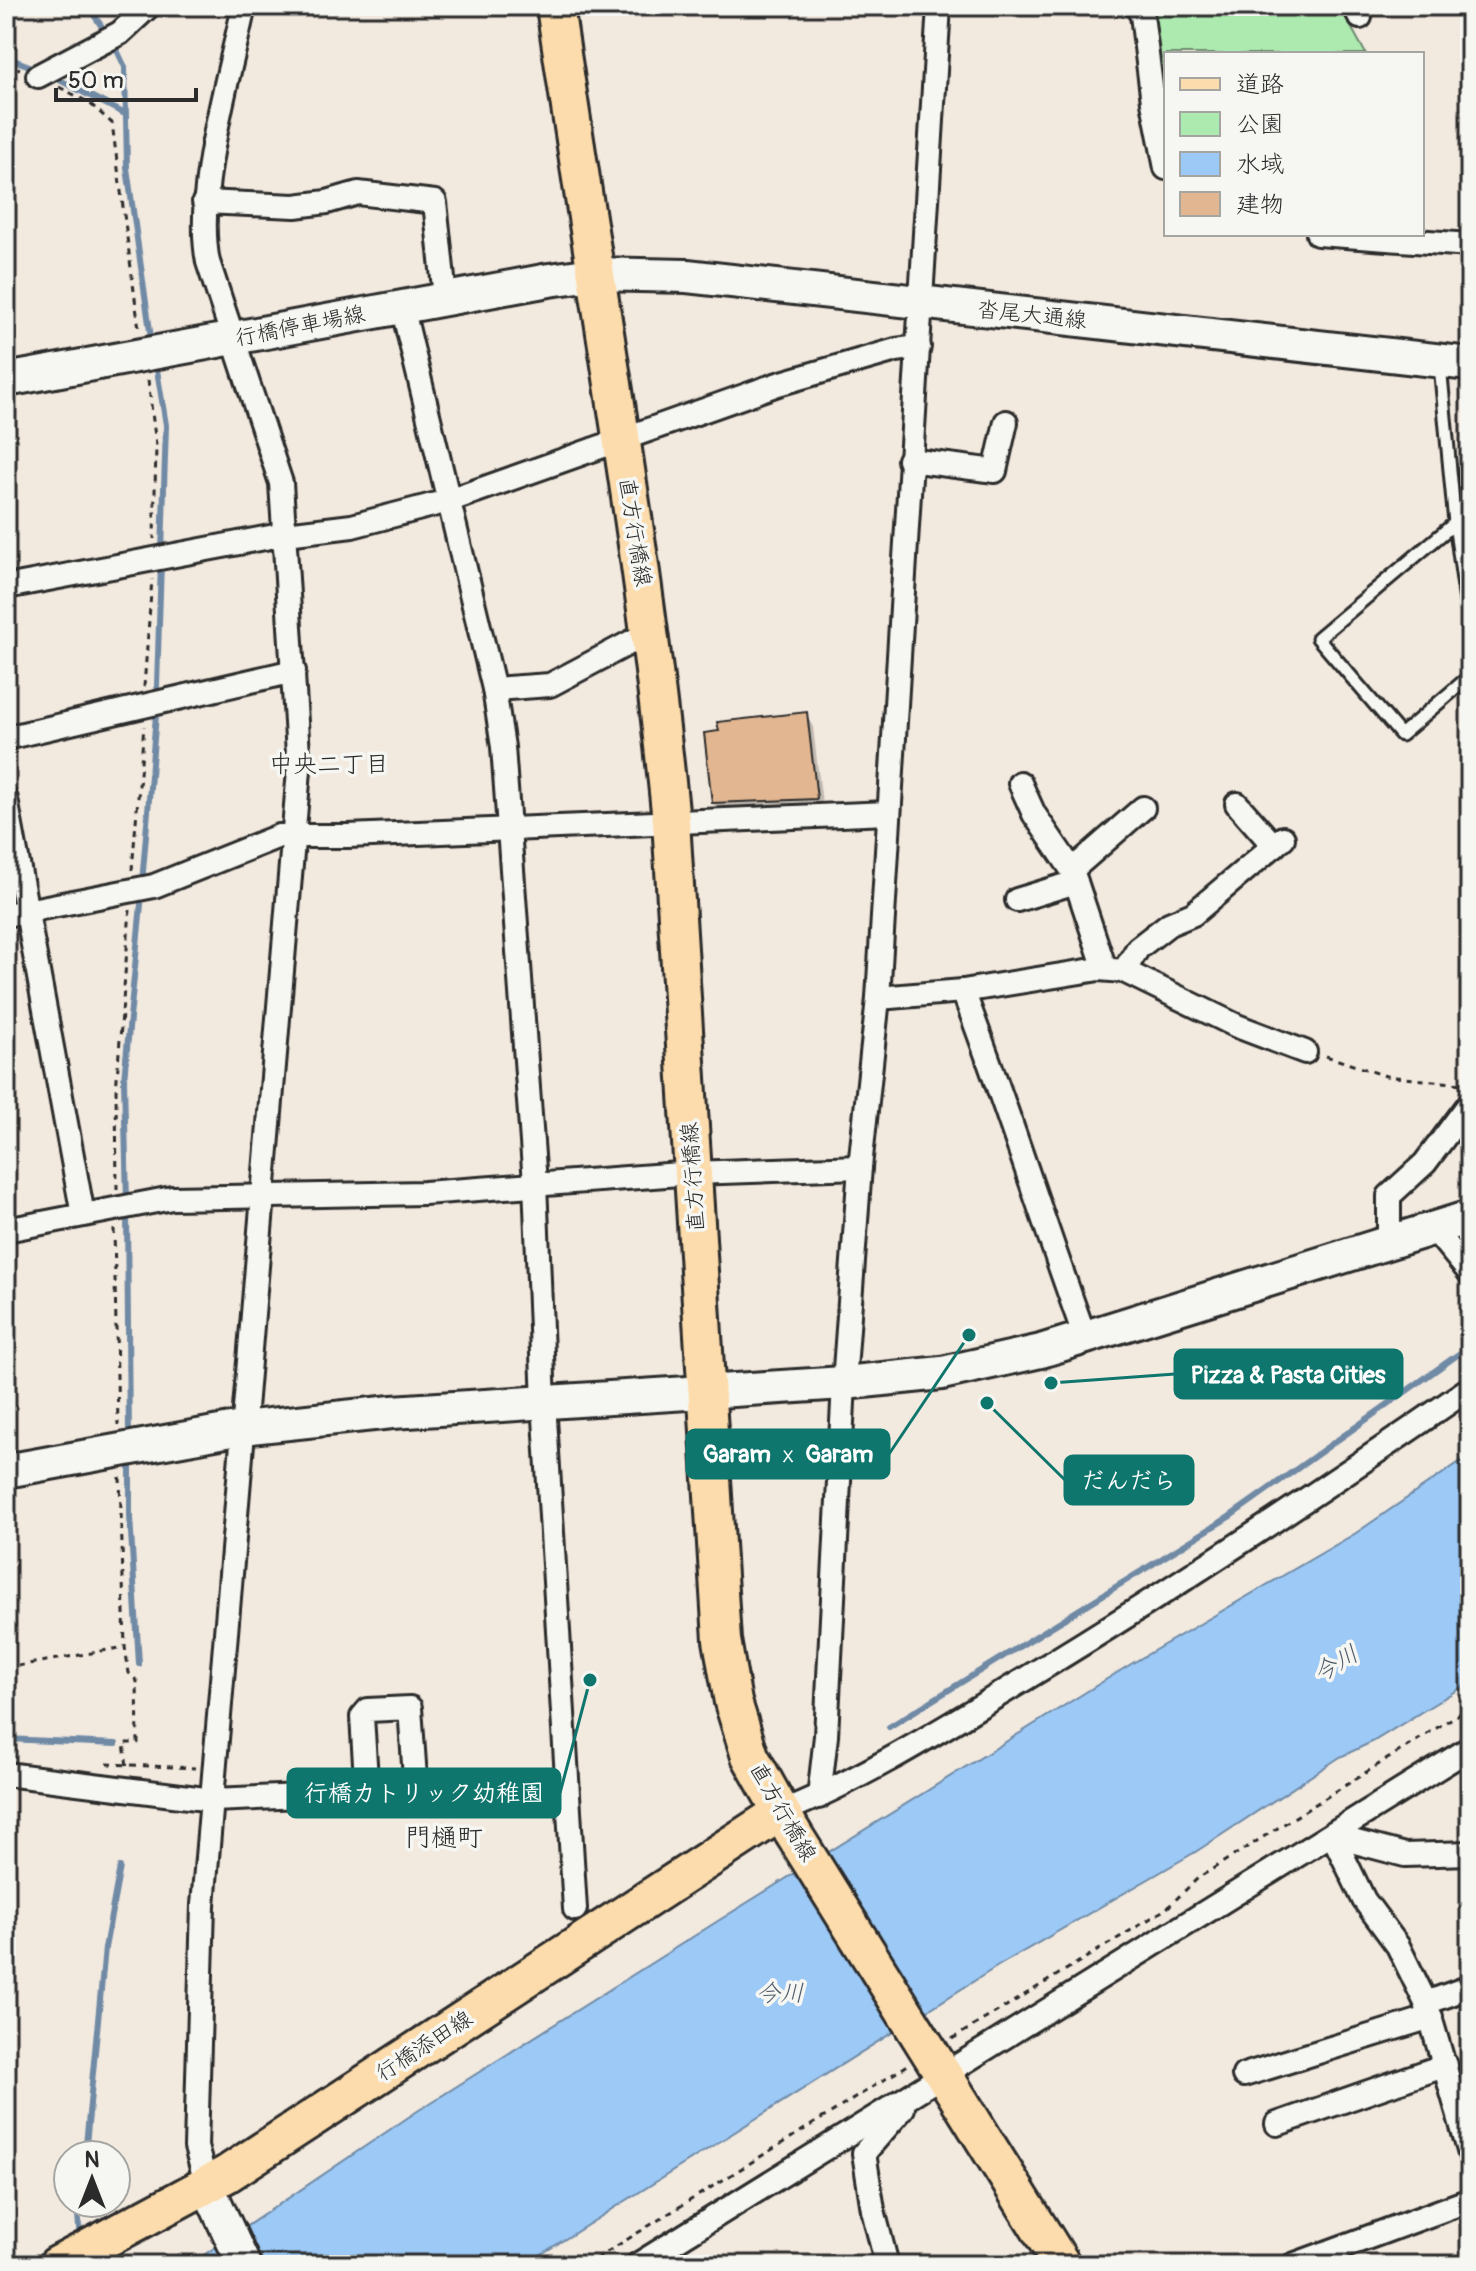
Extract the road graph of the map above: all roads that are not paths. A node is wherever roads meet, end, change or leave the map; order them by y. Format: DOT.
graph roads {
  1 [pos="149,6"];
  2 [pos="244,6"];
  3 [pos="555,6"];
  4 [pos="939,6"];
  5 [pos="1136,6"];
  6 [pos="38,76"];
  7 [pos="1159,95"];
  8 [pos="1164,147"];
  9 [pos="204,202"];
  10 [pos="1346,236"];
  11 [pos="1470,245"];
  12 [pos="594,274"];
  13 [pos="445,298"];
  14 [pos="922,302"];
  15 [pos="402,306"];
  16 [pos="232,338"];
  17 [pos="919,347"];
  18 [pos="1455,362"];
  19 [pos="6,380"];
  20 [pos="1006,422"];
  21 [pos="621,440"];
  22 [pos="909,460"];
  23 [pos="448,501"];
  24 [pos="1455,523"];
  25 [pos="286,534"];
  26 [pos="6,587"];
  27 [pos="1470,631"];
  28 [pos="650,632"];
  29 [pos="294,671"];
  30 [pos="1470,676"];
  31 [pos="494,689"];
  32 [pos="6,738"];
  33 [pos="1020,783"];
  34 [pos="6,799"];
  35 [pos="1237,804"];
  36 [pos="1143,808"];
  37 [pos="888,813"];
  38 [pos="671,821"];
  39 [pos="512,826"];
  40 [pos="294,834"];
  41 [pos="1074,876"];
  42 [pos="1017,900"];
  43 [pos="16,913"];
  44 [pos="1114,970"];
  45 [pos="963,991"];
  46 [pos="878,998"];
  47 [pos="1305,1052"];
  48 [pos="1470,1103"];
  49 [pos="860,1167"];
  50 [pos="693,1173"];
  51 [pos="535,1183"];
  52 [pos="264,1198"];
  53 [pos="83,1215"];
  54 [pos="1470,1217"];
  55 [pos="1433,1228"];
  56 [pos="6,1230"];
  57 [pos="1389,1242"];
  58 [pos="1470,1273"];
  59 [pos="1085,1337"];
  60 [pos="844,1383"];
  61 [pos="1470,1388"];
  62 [pos="707,1392"];
  63 [pos="544,1402"];
  64 [pos="242,1428"];
  65 [pos="6,1471"];
  66 [pos="1470,1748"];
  67 [pos="6,1774"];
  68 [pos="566,1784"];
  69 [pos="416,1792"];
  70 [pos="367,1794"];
  71 [pos="819,1797"];
  72 [pos="213,1800"];
  73 [pos="787,1822"];
  74 [pos="1333,1836"];
  75 [pos="1470,1853"];
  76 [pos="575,1909"];
  77 [pos="1470,1987"];
  78 [pos="1429,2010"];
  79 [pos="936,2060"];
  80 [pos="1446,2065"];
  81 [pos="1244,2075"];
  82 [pos="908,2096"];
  83 [pos="1277,2124"];
  84 [pos="1470,2154"];
  85 [pos="214,2198"];
  86 [pos="1470,2200"];
  87 [pos="57,2265"];
  88 [pos="244,2265"];
  89 [pos="637,2265"];
  90 [pos="887,2265"];
  91 [pos="1062,2265"];
  92 [pos="1293,2265"];
  1 -- 6 [label="street"];
  2 -- 9 [label="street"];
  3 -- 12 [label="main road, 直方行橋線"];
  4 -- 14 [label="street"];
  5 -- 7 [label="street"];
  7 -- 8 [label="street"];
  9 -- 13 [label="street"];
  9 -- 16 [label="street"];
  10 -- 11 [label="street"];
  12 -- 13 [label="street, 行橋停車場線"];
  12 -- 14 [label="street, 沓尾大通線"];
  12 -- 21 [label="main road, 直方行橋線"];
  13 -- 15 [label="street, 行橋停車場線"];
  14 -- 17 [label="street"];
  14 -- 18 [label="street, 沓尾大通線"];
  15 -- 16 [label="street, 行橋停車場線"];
  15 -- 23 [label="street"];
  16 -- 19 [label="street, 行橋停車場線"];
  16 -- 25 [label="street"];
  17 -- 21 [label="street"];
  17 -- 22 [label="street"];
  18 -- 24 [label="lane"];
  20 -- 22 [label="street"];
  21 -- 23 [label="street"];
  21 -- 28 [label="main road, 直方行橋線"];
  22 -- 37 [label="street"];
  23 -- 25 [label="street"];
  23 -- 31 [label="street"];
  24 -- 27 [label="lane"];
  24 -- 30 [label="lane"];
  25 -- 26 [label="street"];
  25 -- 29 [label="street"];
  28 -- 31 [label="street"];
  28 -- 38 [label="main road, 直方行橋線"];
  29 -- 32 [label="street"];
  29 -- 40 [label="street"];
  31 -- 39 [label="street"];
  33 -- 41 [label="street"];
  34 -- 43 [label="street"];
  35 -- 44 [label="street"];
  36 -- 41 [label="street"];
  37 -- 38 [label="street"];
  37 -- 46 [label="street"];
  38 -- 39 [label="street"];
  38 -- 50 [label="main road, 直方行橋線"];
  39 -- 40 [label="street"];
  39 -- 51 [label="street"];
  40 -- 43 [label="street"];
  40 -- 52 [label="street"];
  41 -- 42 [label="street"];
  41 -- 44 [label="street"];
  43 -- 53 [label="street"];
  44 -- 45 [label="street"];
  44 -- 47 [label="street"];
  45 -- 46 [label="street"];
  45 -- 59 [label="street"];
  46 -- 49 [label="street"];
  48 -- 57 [label="street"];
  49 -- 50 [label="street"];
  49 -- 60 [label="street"];
  50 -- 51 [label="street"];
  50 -- 62 [label="main road, 直方行橋線"];
  51 -- 52 [label="street"];
  51 -- 63 [label="street"];
  52 -- 53 [label="street"];
  52 -- 64 [label="street"];
  53 -- 56 [label="street"];
  54 -- 55 [label="street"];
  55 -- 57 [label="street"];
  55 -- 58 [label="street"];
  57 -- 59 [label="street"];
  59 -- 60 [label="street"];
  60 -- 62 [label="street"];
  60 -- 71 [label="street"];
  61 -- 71 [label="street"];
  62 -- 63 [label="street"];
  62 -- 73 [label="main road, 直方行橋線"];
  63 -- 64 [label="street"];
  63 -- 68 [label="street"];
  64 -- 65 [label="street"];
  64 -- 72 [label="street"];
  66 -- 74 [label="street"];
  67 -- 72 [label="street"];
  68 -- 69 [label="street"];
  68 -- 76 [label="street"];
  69 -- 70 [label="street"];
  69 -- 70 [label="street"];
  70 -- 72 [label="street"];
  71 -- 73 [label="street"];
  72 -- 85 [label="street"];
  73 -- 79 [label="main road, 直方行橋線, bridge"];
  73 -- 85 [label="main road, 行橋添田線"];
  74 -- 75 [label="street"];
  74 -- 78 [label="street"];
  74 -- 79 [label="street"];
  77 -- 78 [label="street"];
  78 -- 80 [label="street"];
  78 -- 81 [label="street"];
  79 -- 82 [label="street"];
  79 -- 91 [label="main road, 直方行橋線"];
  80 -- 83 [label="street"];
  80 -- 84 [label="street"];
  82 -- 89 [label="street"];
  82 -- 90 [label="street"];
  85 -- 87 [label="main road, 行橋添田線"];
  85 -- 88 [label="street"];
  86 -- 92 [label="street"];
}
